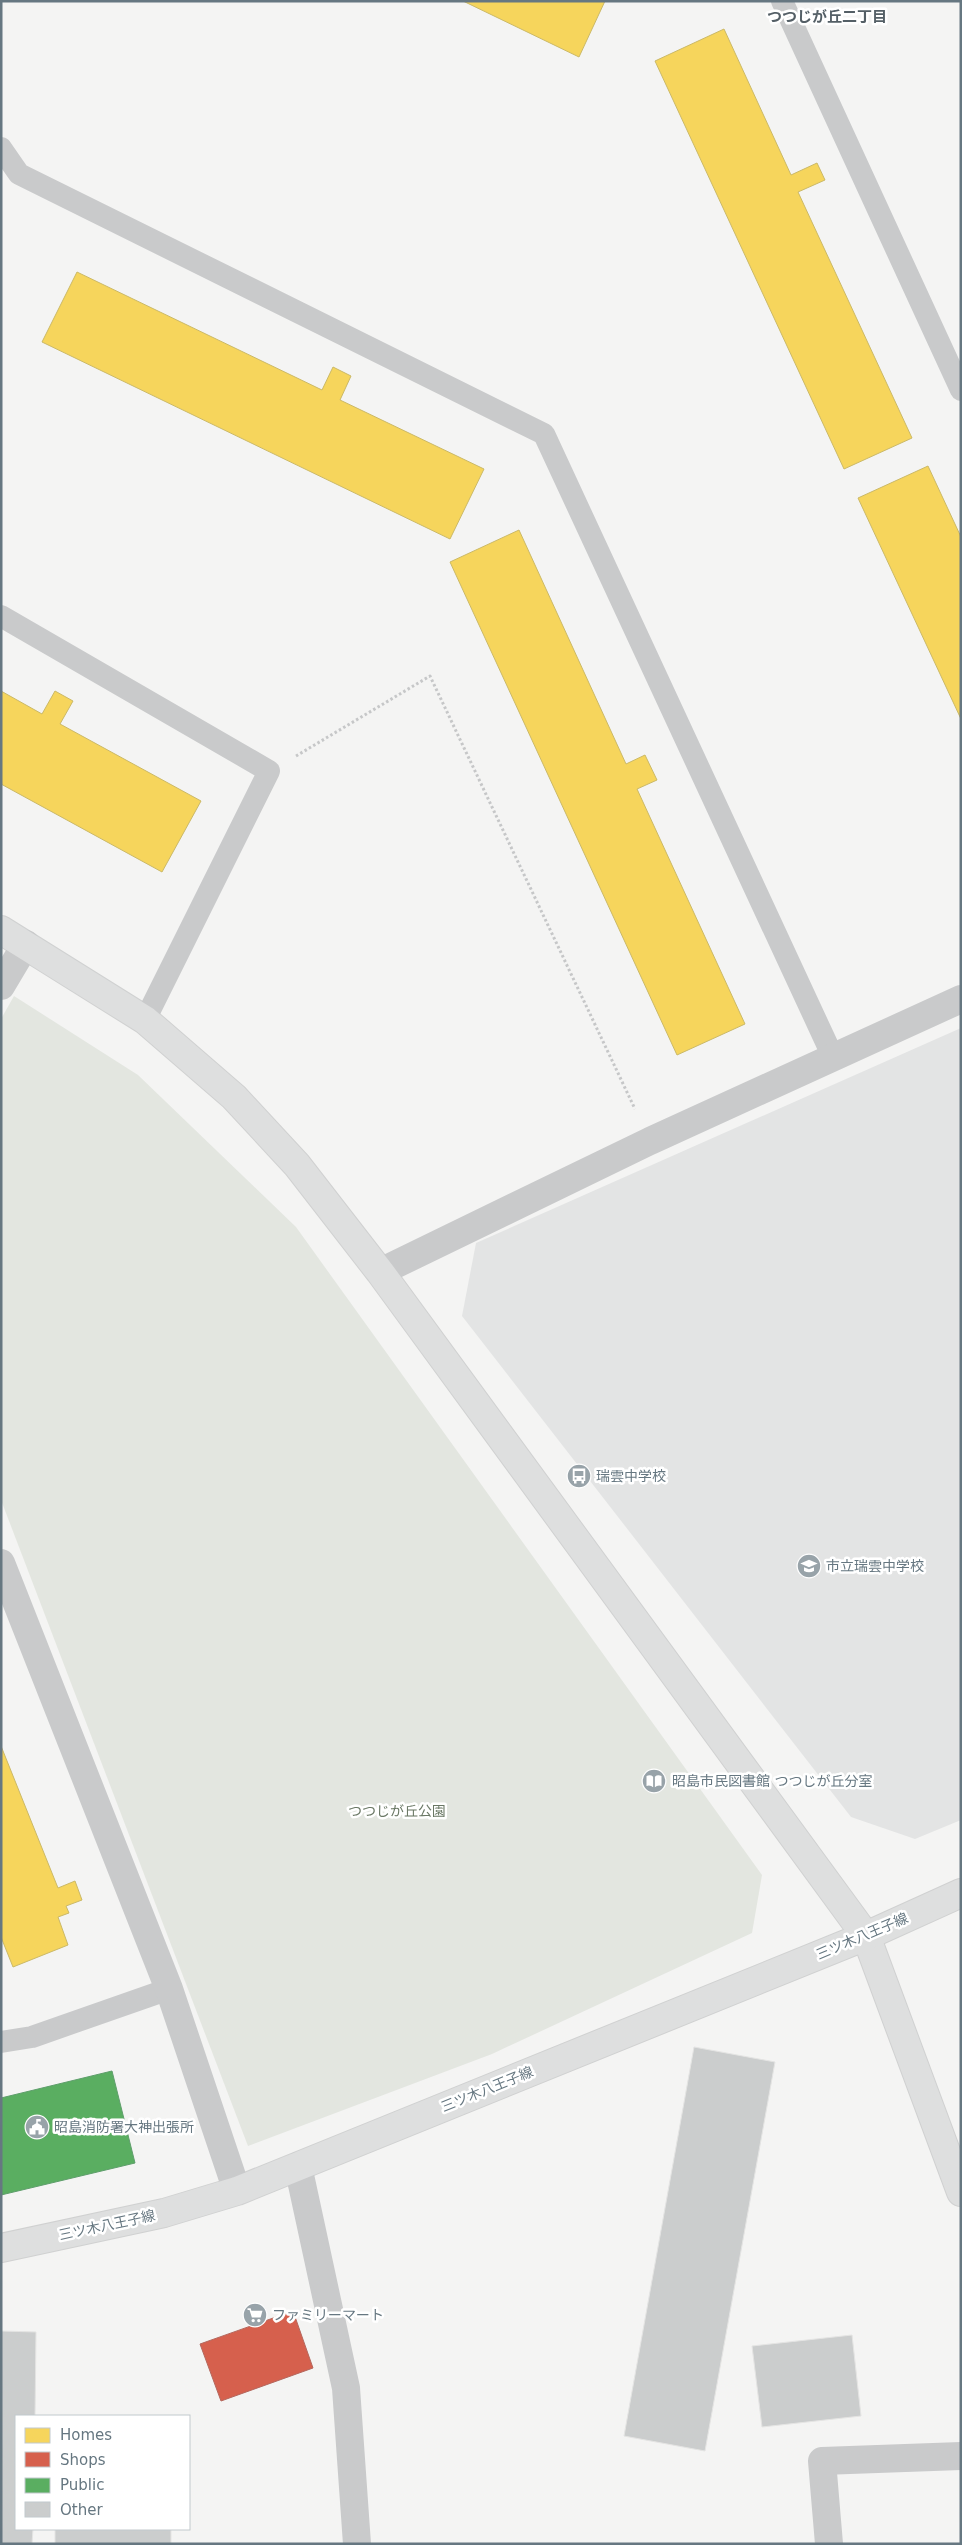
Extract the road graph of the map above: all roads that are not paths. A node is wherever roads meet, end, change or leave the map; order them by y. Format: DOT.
graph roads {
  1 [pos="782,1"];
  2 [pos="1,148"];
  3 [pos="961,390"];
  4 [pos="1,616"];
  5 [pos="1,930"];
  6 [pos="26,944"];
  7 [pos="1,986"];
  8 [pos="961,999"];
  9 [pos="145,1020"];
  10 [pos="833,1057"];
  11 [pos="380,1272"];
  12 [pos="1,1563"];
  13 [pos="961,1893"];
  14 [pos="866,1936"];
  15 [pos="169,1989"];
  16 [pos="1,2042"];
  17 [pos="298,2166"];
  18 [pos="237,2191"];
  19 [pos="961,2192"];
  20 [pos="1,2248"];
  21 [pos="961,2456"];
  22 [pos="358,2544"];
  23 [pos="829,2544"];
  1 -- 3 [label="lane"];
  2 -- 10 [label="lane"];
  4 -- 9 [label="lane"];
  5 -- 6 [label="street"];
  6 -- 7 [label="street"];
  6 -- 9 [label="street"];
  8 -- 10 [label="street"];
  9 -- 11 [label="street"];
  10 -- 11 [label="street"];
  11 -- 14 [label="street"];
  12 -- 15 [label="street"];
  13 -- 14 [label="street, 三ツ木八王子線"];
  14 -- 17 [label="street, 三ツ木八王子線"];
  14 -- 19 [label="street"];
  15 -- 16 [label="lane"];
  15 -- 18 [label="street"];
  17 -- 18 [label="street, 三ツ木八王子線"];
  17 -- 22 [label="street"];
  18 -- 20 [label="street, 三ツ木八王子線"];
  21 -- 23 [label="street"];
}
